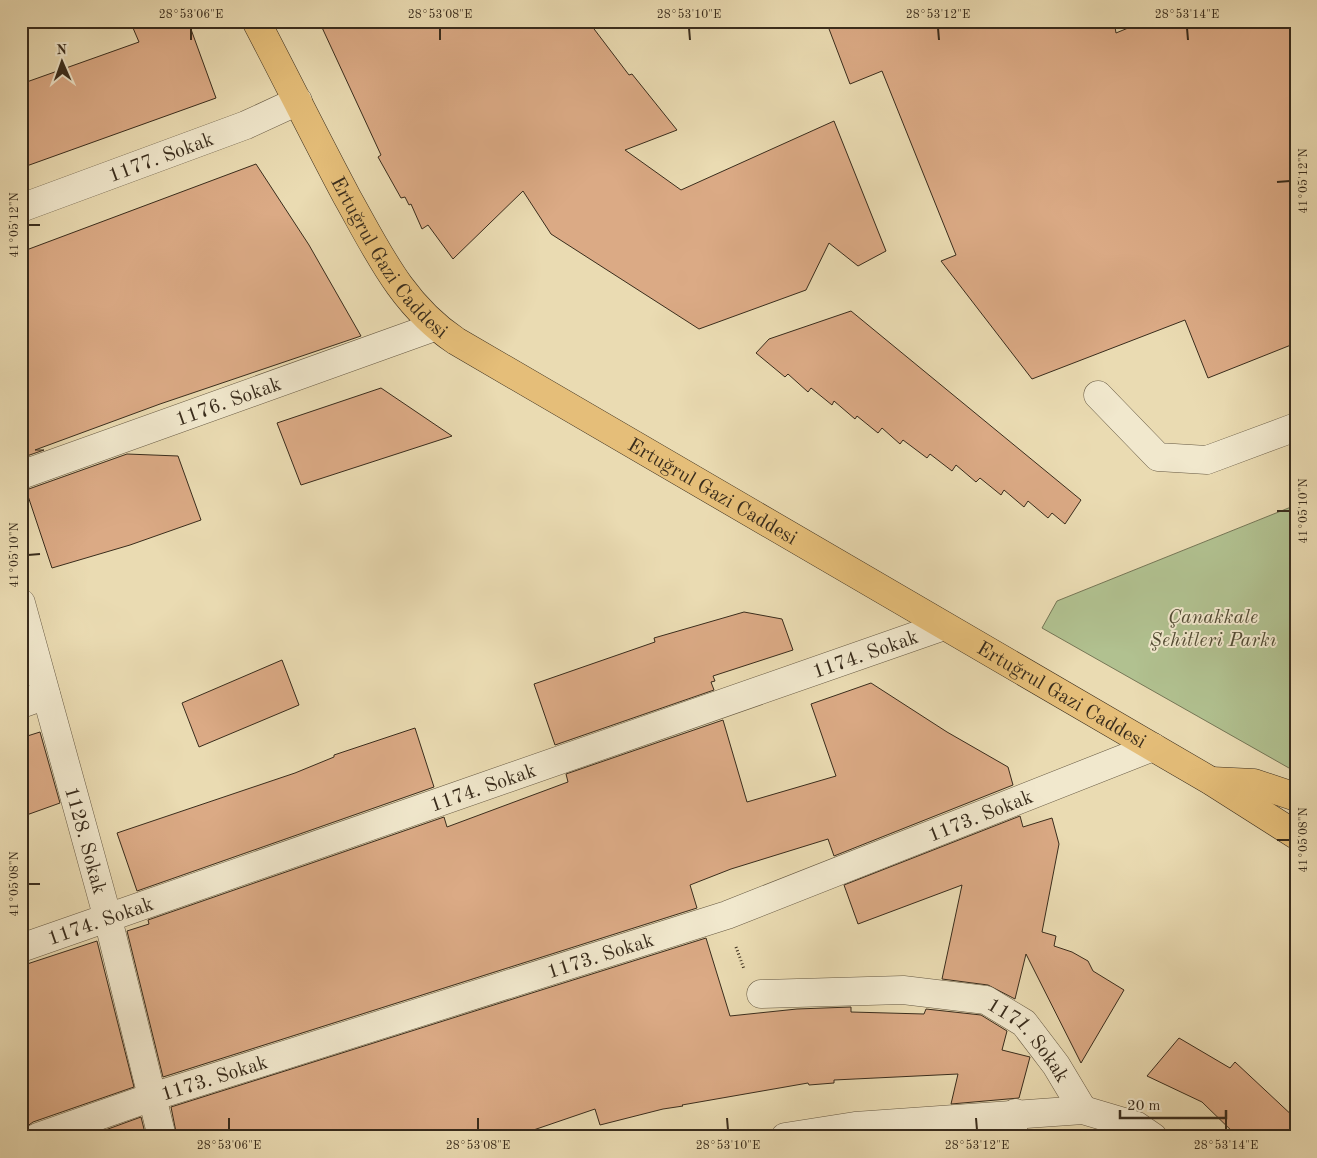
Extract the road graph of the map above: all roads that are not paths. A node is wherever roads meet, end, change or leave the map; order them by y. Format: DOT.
graph roads {
  1 [pos="256,21"];
  2 [pos="298,101"];
  3 [pos="21,208"];
  4 [pos="434,326"];
  5 [pos="1098,395"];
  6 [pos="1296,427"];
  7 [pos="21,475"];
  8 [pos="21,603"];
  9 [pos="944,626"];
  10 [pos="34,699"];
  11 [pos="1153,747"];
  12 [pos="1211,781"];
  13 [pos="1296,797"];
  14 [pos="1296,835"];
  15 [pos="108,919"];
  16 [pos="21,948"];
  17 [pos="761,994"];
  18 [pos="152,1097"];
  19 [pos="1084,1110"];
  20 [pos="1014,1125"];
  21 [pos="38,1137"];
  22 [pos="162,1137"];
  23 [pos="785,1137"];
  24 [pos="1153,1137"];
  1 -- 2 [label="main road, Ertuğrul Gazi Caddesi"];
  2 -- 3 [label="street, 1177. Sokak"];
  2 -- 4 [label="main road, Ertuğrul Gazi Caddesi"];
  4 -- 7 [label="street, 1176. Sokak"];
  4 -- 9 [label="main road, Ertuğrul Gazi Caddesi"];
  5 -- 6 [label="street"];
  8 -- 10 [label="street, 1128. Sokak"];
  9 -- 11 [label="main road, Ertuğrul Gazi Caddesi"];
  9 -- 15 [label="street, 1174. Sokak"];
  10 -- 15 [label="street, 1128. Sokak"];
  11 -- 12 [label="main road, Ertuğrul Gazi Caddesi"];
  11 -- 18 [label="street, 1173. Sokak"];
  12 -- 13 [label="main road"];
  12 -- 14 [label="main road, Ertuğrul Gazi Caddesi"];
  15 -- 16 [label="street, 1174. Sokak"];
  15 -- 18 [label="street, 1128. Sokak"];
  17 -- 19 [label="street, 1171. Sokak"];
  18 -- 21 [label="street, 1173. Sokak"];
  18 -- 22 [label="street, 1128. Sokak"];
  19 -- 20 [label="street"];
  19 -- 24 [label="street"];
  20 -- 23 [label="street"];
}
